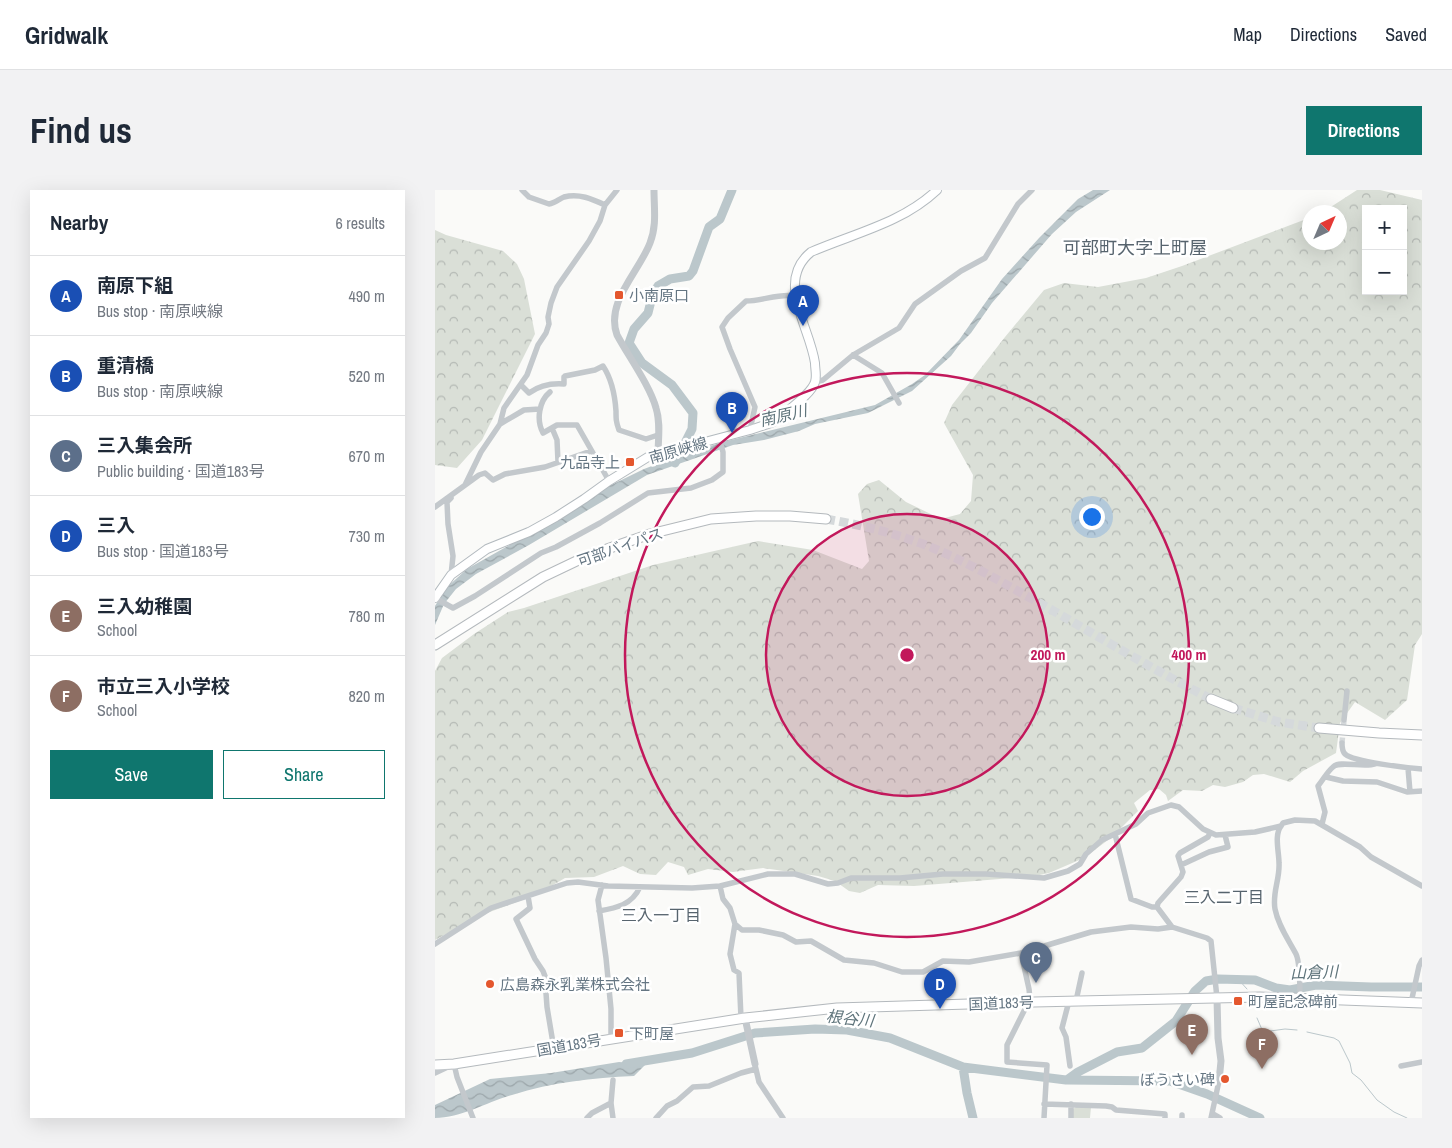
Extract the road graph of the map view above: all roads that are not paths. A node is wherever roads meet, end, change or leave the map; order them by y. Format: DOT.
graph roads {
  1 [pos="522,190"];
  2 [pos="617,190"];
  3 [pos="654,190"];
  4 [pos="937,190"];
  5 [pos="1032,190"];
  6 [pos="605,205"];
  7 [pos="796,296"];
  8 [pos="853,355"];
  9 [pos="815,382"];
  10 [pos="521,386"];
  11 [pos="550,392"];
  12 [pos="899,403"];
  13 [pos="539,408"];
  14 [pos="500,424"];
  15 [pos="552,428"];
  16 [pos="750,430"];
  17 [pos="658,435"];
  18 [pos="719,440"];
  19 [pos="591,451"];
  20 [pos="658,456"];
  21 [pos="558,462"];
  22 [pos="609,481"];
  23 [pos="465,485"];
  24 [pos="457,490"];
  25 [pos="435,507"];
  26 [pos="826,519"];
  27 [pos="451,576"];
  28 [pos="436,598"];
  29 [pos="435,645"];
  30 [pos="1347,691"];
  31 [pos="1211,699"];
  32 [pos="1233,708"];
  33 [pos="1344,720"];
  34 [pos="1319,728"];
  35 [pos="1422,735"];
  36 [pos="1342,743"];
  37 [pos="1375,764"];
  38 [pos="1409,768"];
  39 [pos="1422,769"];
  40 [pos="1326,777"];
  41 [pos="1422,791"];
  42 [pos="1410,792"];
  43 [pos="1322,824"];
  44 [pos="1281,826"];
  45 [pos="1210,833"];
  46 [pos="1115,834"];
  47 [pos="1225,835"];
  48 [pos="1181,865"];
  49 [pos="602,885"];
  50 [pos="720,886"];
  51 [pos="1422,886"];
  52 [pos="640,887"];
  53 [pos="528,896"];
  54 [pos="1157,907"];
  55 [pos="599,911"];
  56 [pos="735,924"];
  57 [pos="1172,927"];
  58 [pos="435,944"];
  59 [pos="1021,953"];
  60 [pos="1422,960"];
  61 [pos="1081,973"];
  62 [pos="1299,993"];
  63 [pos="1217,998"];
  64 [pos="1073,1001"];
  65 [pos="1027,1002"];
  66 [pos="1411,1003"];
  67 [pos="1422,1003"];
  68 [pos="743,1018"];
  69 [pos="611,1038"];
  70 [pos="554,1048"];
  71 [pos="1422,1062"];
  72 [pos="455,1064"];
  73 [pos="435,1065"];
  74 [pos="1070,1066"];
  75 [pos="1401,1066"];
  76 [pos="756,1067"];
  77 [pos="435,1074"];
  78 [pos="613,1080"];
  79 [pos="1219,1081"];
  80 [pos="611,1103"];
  81 [pos="1043,1104"];
  82 [pos="1071,1104"];
  83 [pos="1213,1114"];
  84 [pos="472,1117"];
  85 [pos="587,1118"];
  86 [pos="613,1118"];
  87 [pos="656,1118"];
  88 [pos="783,1118"];
  89 [pos="1044,1118"];
  90 [pos="1071,1118"];
  91 [pos="1165,1118"];
  92 [pos="1220,1118"];
  1 -- 6 [label="street"];
  2 -- 6 [label="street"];
  3 -- 17 [label="street"];
  4 -- 7 [label="main road"];
  5 -- 8 [label="street"];
  6 -- 10 [label="street"];
  7 -- 9 [label="main road"];
  7 -- 16 [label="street"];
  8 -- 9 [label="street"];
  8 -- 12 [label="street"];
  9 -- 16 [label="main road, 南原峡線"];
  10 -- 14 [label="street"];
  10 -- 17 [label="street"];
  11 -- 13 [label="street"];
  13 -- 14 [label="street"];
  13 -- 15 [label="street"];
  14 -- 23 [label="street"];
  15 -- 19 [label="street"];
  15 -- 21 [label="street"];
  16 -- 18 [label="main road, 南原峡線"];
  17 -- 20 [label="street"];
  18 -- 20 [label="main road, 南原峡線"];
  18 -- 28 [label="street"];
  19 -- 21 [label="street"];
  19 -- 22 [label="street"];
  20 -- 22 [label="main road, 南原峡線"];
  21 -- 23 [label="street"];
  22 -- 27 [label="main road, 南原峡線"];
  23 -- 24 [label="street"];
  24 -- 25 [label="street"];
  24 -- 27 [label="street"];
  26 -- 29 [label="highway, 可部バイパス"];
  27 -- 28 [label="main road, 南原峡線"];
  30 -- 33 [label="street"];
  31 -- 32 [label="highway"];
  34 -- 35 [label="highway"];
  36 -- 37 [label="street"];
  37 -- 38 [label="street"];
  37 -- 40 [label="street"];
  38 -- 39 [label="street"];
  38 -- 42 [label="street"];
  40 -- 42 [label="street"];
  40 -- 43 [label="street"];
  41 -- 42 [label="street"];
  43 -- 44 [label="street"];
  43 -- 51 [label="street"];
  44 -- 47 [label="street"];
  44 -- 62 [label="street"];
  45 -- 46 [label="street"];
  45 -- 47 [label="street"];
  45 -- 48 [label="street"];
  46 -- 50 [label="street"];
  46 -- 54 [label="street"];
  47 -- 48 [label="street"];
  48 -- 54 [label="street"];
  49 -- 52 [label="street"];
  49 -- 53 [label="street"];
  49 -- 55 [label="street"];
  50 -- 52 [label="street"];
  50 -- 56 [label="street"];
  52 -- 55 [label="street"];
  53 -- 58 [label="street"];
  53 -- 70 [label="street"];
  54 -- 57 [label="street"];
  55 -- 69 [label="street"];
  56 -- 59 [label="street"];
  56 -- 68 [label="street"];
  57 -- 59 [label="street"];
  57 -- 63 [label="street"];
  59 -- 65 [label="street"];
  60 -- 66 [label="street"];
  61 -- 64 [label="street"];
  62 -- 63 [label="highway, 国道183号"];
  62 -- 66 [label="highway, 国道183号"];
  63 -- 64 [label="highway, 国道183号"];
  63 -- 79 [label="street"];
  64 -- 65 [label="highway, 国道183号"];
  64 -- 74 [label="street"];
  65 -- 68 [label="highway, 国道183号"];
  65 -- 81 [label="street"];
  66 -- 67 [label="highway, 国道183号"];
  68 -- 69 [label="highway, 国道183号"];
  68 -- 76 [label="street"];
  69 -- 70 [label="highway, 国道183号"];
  70 -- 72 [label="highway, 国道183号"];
  71 -- 75 [label="street"];
  72 -- 73 [label="highway, 国道183号"];
  72 -- 77 [label="street"];
  72 -- 84 [label="street"];
  76 -- 87 [label="street"];
  76 -- 88 [label="street"];
  78 -- 80 [label="street"];
  79 -- 83 [label="street"];
  80 -- 85 [label="street"];
  80 -- 86 [label="street"];
  81 -- 82 [label="street"];
  81 -- 89 [label="street"];
  82 -- 90 [label="street"];
  82 -- 91 [label="street"];
  83 -- 92 [label="street"];
}
